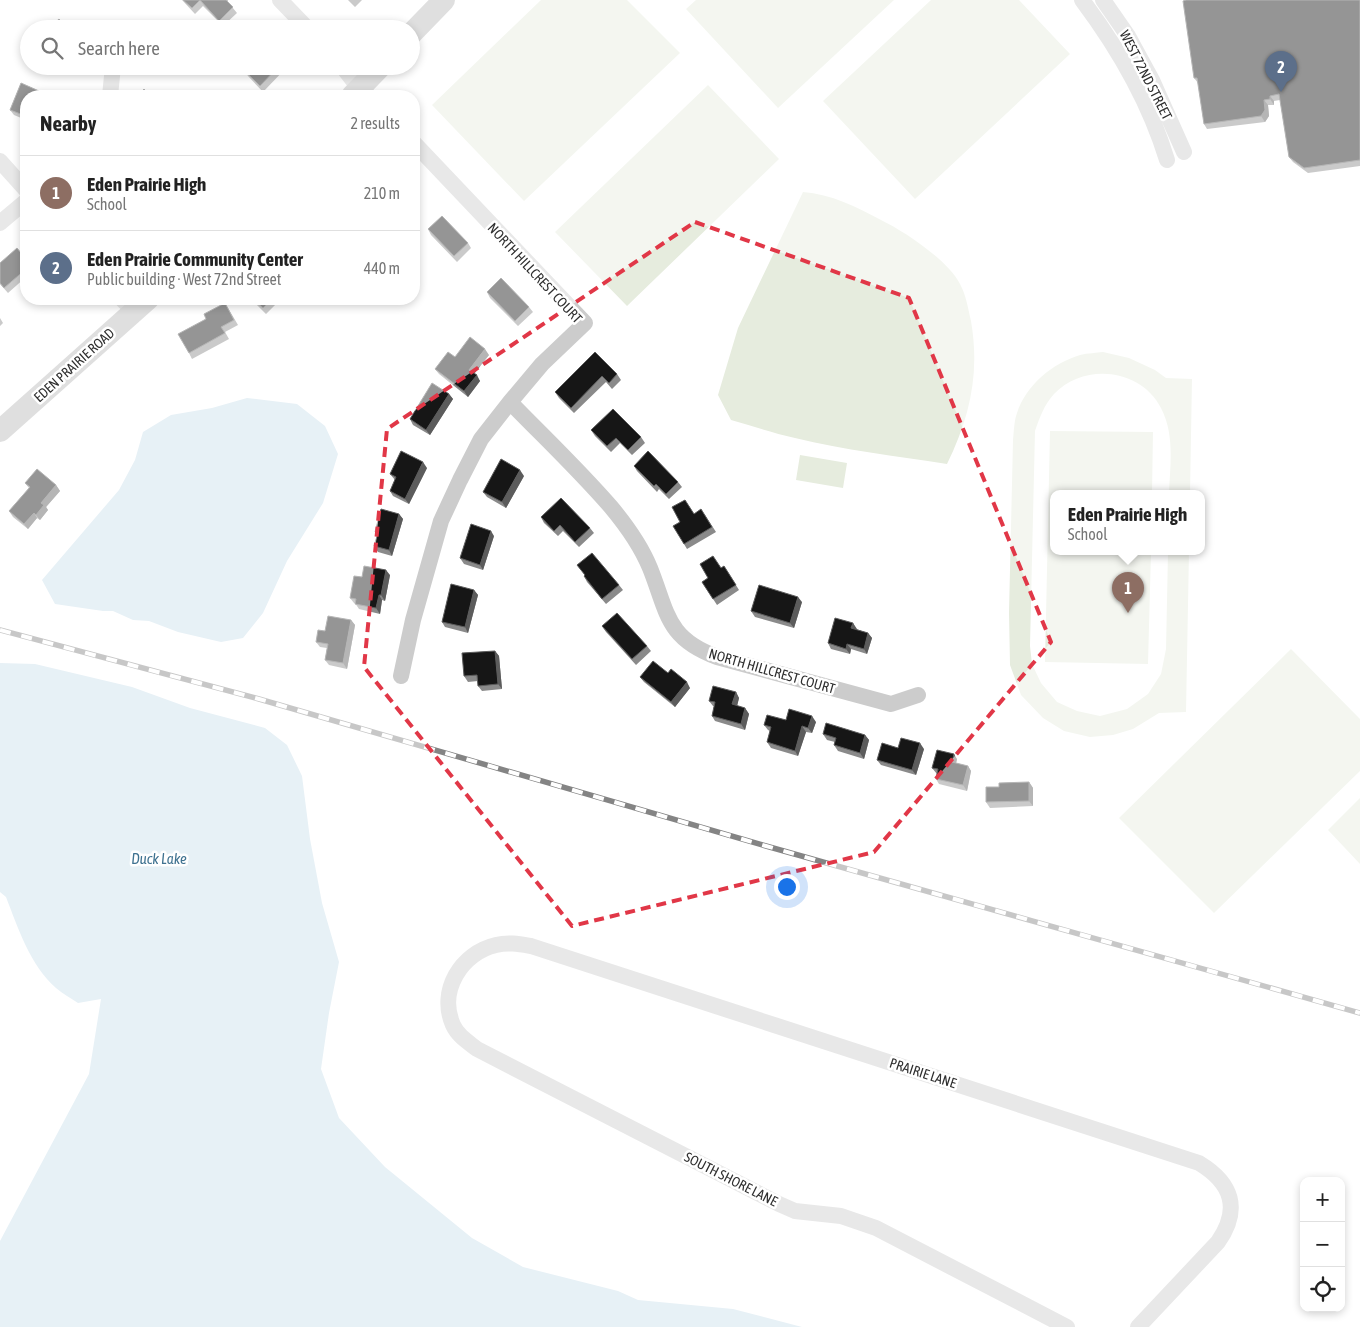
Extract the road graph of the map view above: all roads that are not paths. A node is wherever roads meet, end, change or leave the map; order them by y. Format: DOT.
graph roads {
  1 [pos="280,0"];
  2 [pos="444,0"];
  3 [pos="1082,0"];
  4 [pos="1103,0"];
  5 [pos="299,20"];
  6 [pos="420,25"];
  7 [pos="112,75"];
  8 [pos="348,75"];
  9 [pos="374,75"];
  10 [pos="111,90"];
  11 [pos="357,90"];
  12 [pos="363,90"];
  13 [pos="420,149"];
  14 [pos="1184,152"];
  15 [pos="1167,160"];
  16 [pos="0,161"];
  17 [pos="20,183"];
  18 [pos="20,205"];
  19 [pos="0,223"];
  20 [pos="132,305"];
  21 [pos="510,402"];
  22 [pos="0,431"];
  23 [pos="401,676"];
  24 [pos="918,695"];
  25 [pos="454,978"];
  26 [pos="1067,1327"];
  27 [pos="1138,1327"];
  1 -- 5 [label="street"];
  2 -- 6 [label="main road"];
  3 -- 15 [label="street, WEST 72ND STREET"];
  4 -- 14 [label="street, WEST 72ND STREET"];
  7 -- 10 [label="street"];
  8 -- 11 [label="street"];
  9 -- 12 [label="main road"];
  13 -- 21 [label="street, NORTH HILLCREST COURT"];
  16 -- 17 [label="street"];
  18 -- 19 [label="street"];
  20 -- 22 [label="main road, EDEN PRAIRIE ROAD"];
  21 -- 23 [label="street, NORTH HILLCREST COURT"];
  21 -- 24 [label="street, NORTH HILLCREST COURT"];
  25 -- 26 [label="street, SOUTH SHORE LANE"];
  25 -- 27 [label="street, PRAIRIE LANE"];
}
